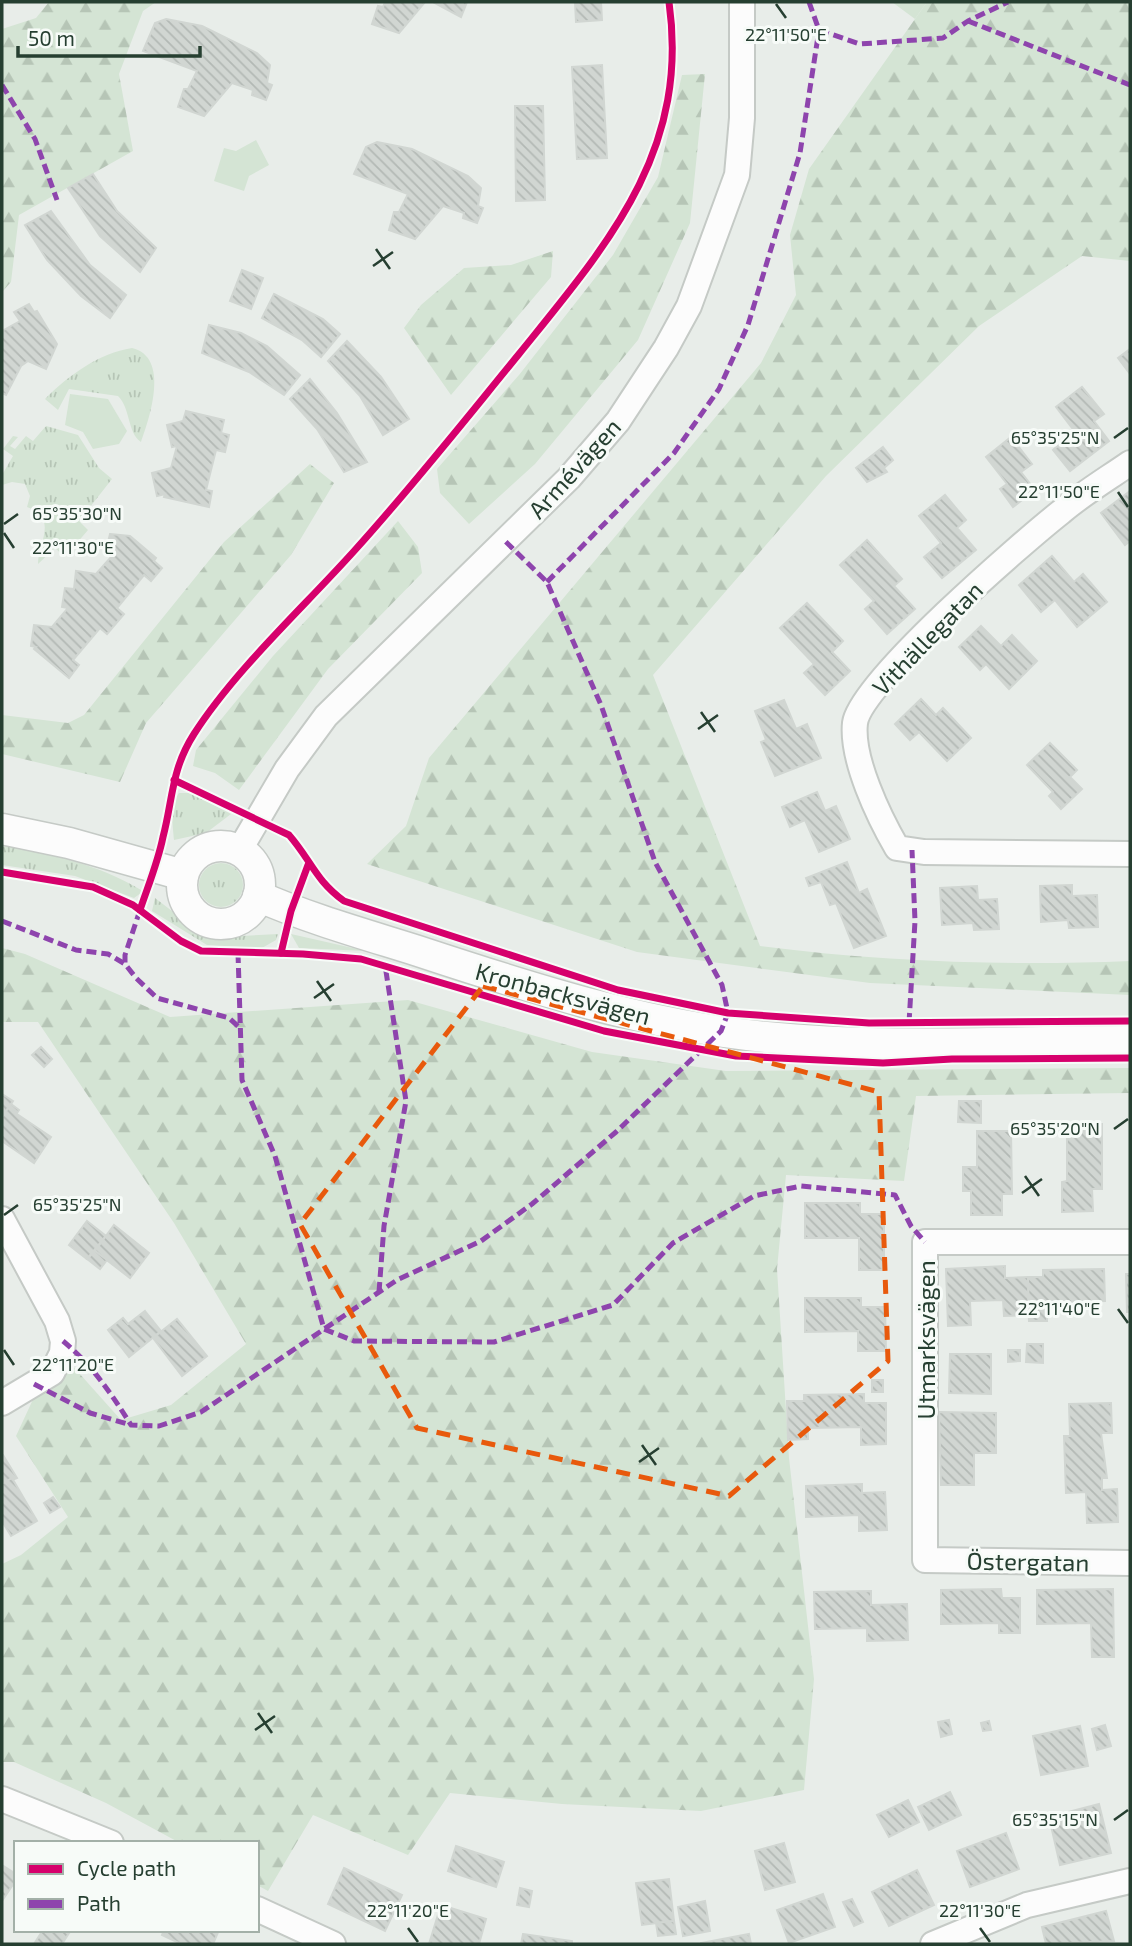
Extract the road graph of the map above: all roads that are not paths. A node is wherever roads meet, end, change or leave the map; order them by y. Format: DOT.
graph roads {
  1 [pos="742,2"];
  2 [pos="1130,463"];
  3 [pos="2,829"];
  4 [pos="239,851"];
  5 [pos="1130,854"];
  6 [pos="183,875"];
  7 [pos="258,896"];
  8 [pos="1130,1041"];
  9 [pos="2,1219"];
  10 [pos="1130,1242"];
  11 [pos="2,1403"];
  12 [pos="925,1560"];
  13 [pos="1130,1563"];
  14 [pos="2,1799"];
  15 [pos="106,1841"];
  16 [pos="1130,1881"];
  17 [pos="259,1910"];
  18 [pos="333,1944"];
  19 [pos="933,1944"];
  1 -- 4 [label="street, Armévägen"];
  2 -- 5 [label="street, Vithällegatan"];
  3 -- 6 [label="street"];
  4 -- 6 [label="street"];
  4 -- 7 [label="street"];
  6 -- 7 [label="street"];
  7 -- 8 [label="street, Kronbacksvägen"];
  9 -- 11 [label="street"];
  10 -- 12 [label="street, Utmarksvägen"];
  12 -- 13 [label="street, Östergatan"];
  14 -- 15 [label="street"];
  16 -- 19 [label="street"];
  17 -- 18 [label="street"];
}
